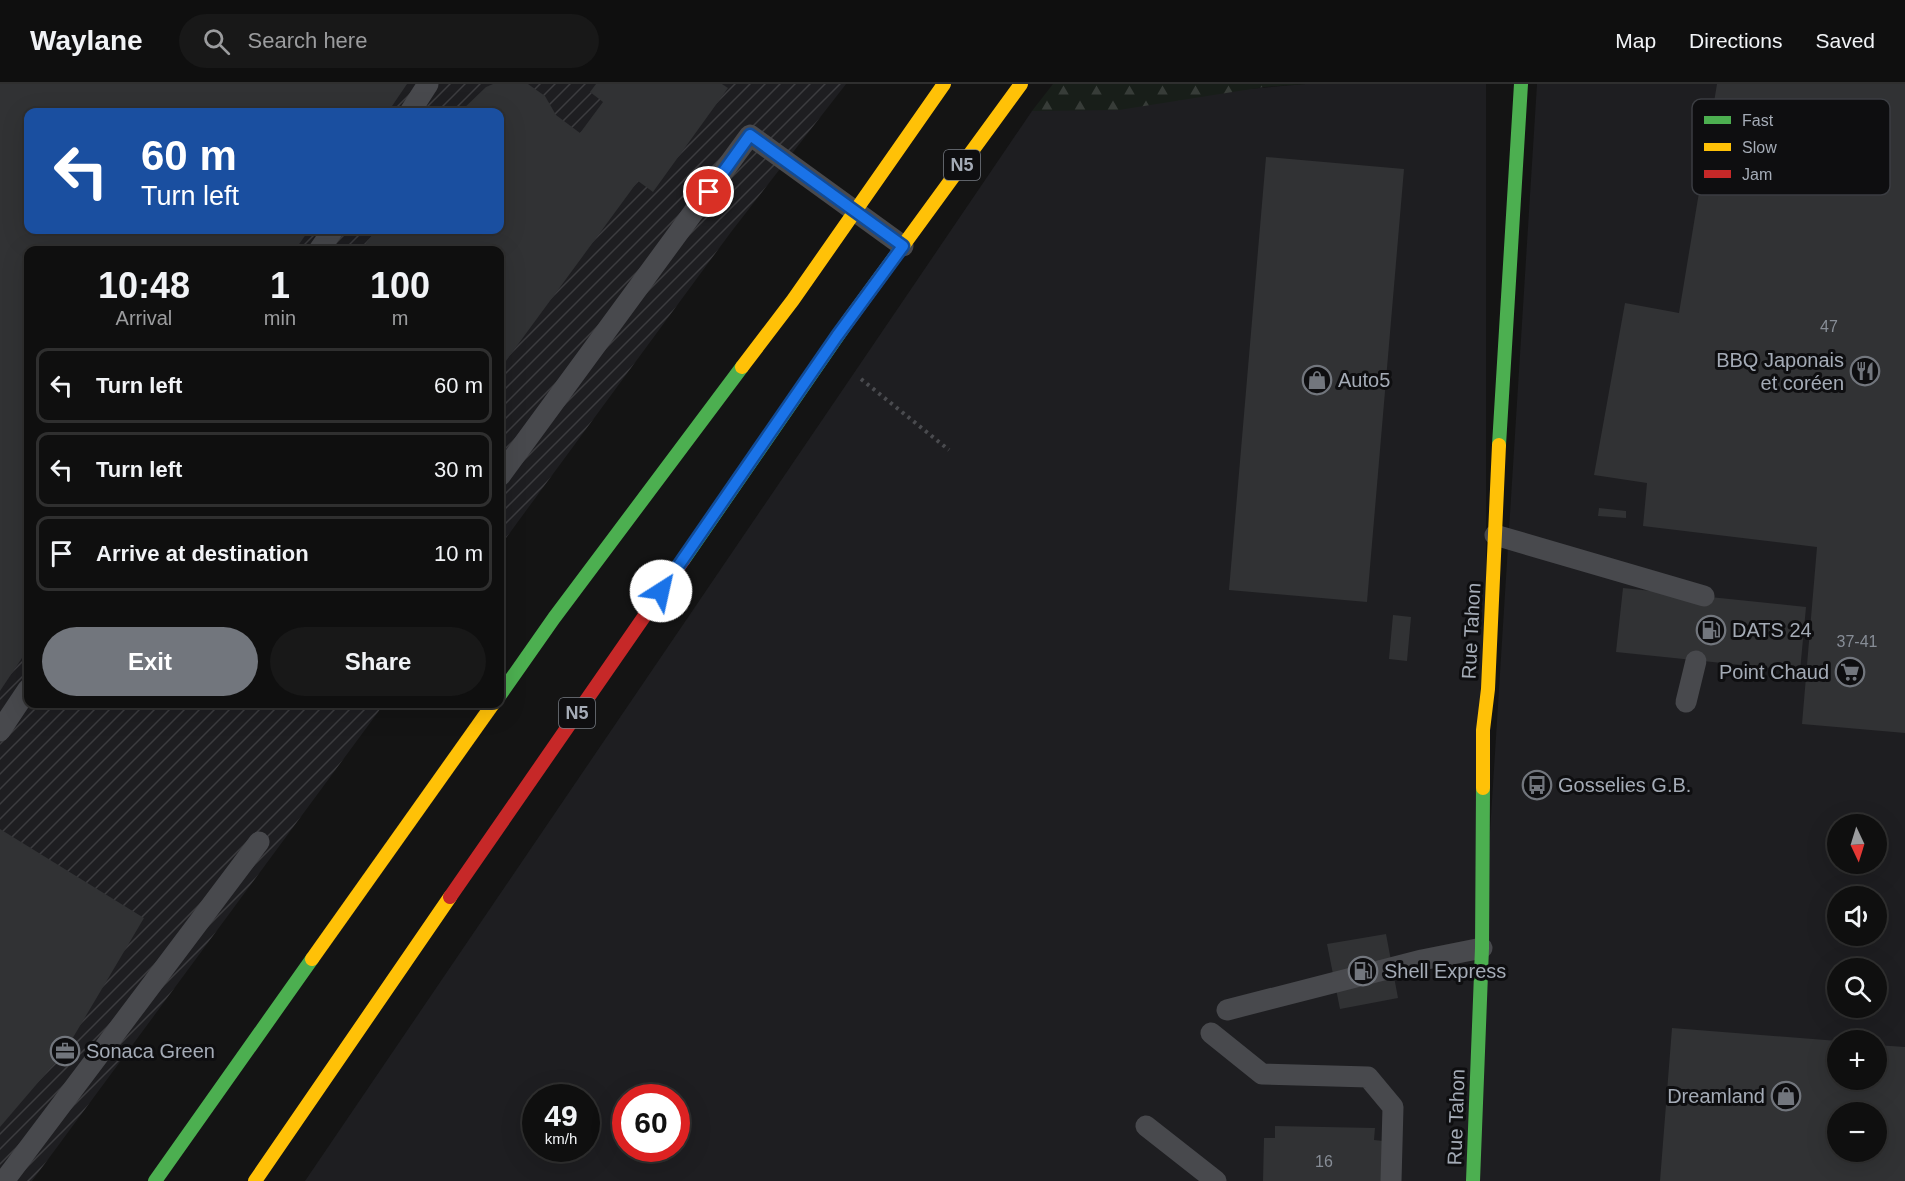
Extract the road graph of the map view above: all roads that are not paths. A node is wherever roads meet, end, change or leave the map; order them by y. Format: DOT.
graph roads {
  1 [pos="428,84"];
  2 [pos="944,84"];
  3 [pos="1021,84"];
  4 [pos="1521,84"];
  5 [pos="413,108"];
  6 [pos="855,211"];
  7 [pos="903,246"];
  8 [pos="504,471"];
  9 [pos="1495,535"];
  10 [pos="1704,596"];
  11 [pos="1696,661"];
  12 [pos="504,689"];
  13 [pos="24,694"];
  14 [pos="1686,702"];
  15 [pos="490,708"];
  16 [pos="0,731"];
  17 [pos="259,842"];
  18 [pos="1482,948"];
  19 [pos="1227,1010"];
  20 [pos="1211,1033"];
  21 [pos="1146,1126"];
  22 [pos="4,1181"];
  23 [pos="155,1181"];
  24 [pos="255,1181"];
  25 [pos="1216,1181"];
  26 [pos="1391,1181"];
  27 [pos="1473,1181"];
  1 -- 5 [label="lane"];
  2 -- 6 [label="main road"];
  3 -- 7 [label="main road, N5"];
  4 -- 9 [label="main road, Rue Tahon"];
  6 -- 7 [label="lane"];
  6 -- 8 [label="lane"];
  6 -- 12 [label="main road"];
  7 -- 24 [label="main road, N5"];
  9 -- 10 [label="lane"];
  9 -- 18 [label="main road, Rue Tahon"];
  11 -- 14 [label="lane"];
  13 -- 16 [label="lane"];
  15 -- 23 [label="main road"];
  17 -- 22 [label="lane"];
  18 -- 19 [label="lane"];
  18 -- 27 [label="main road, Rue Tahon"];
  20 -- 26 [label="lane"];
  21 -- 25 [label="lane"];
}
